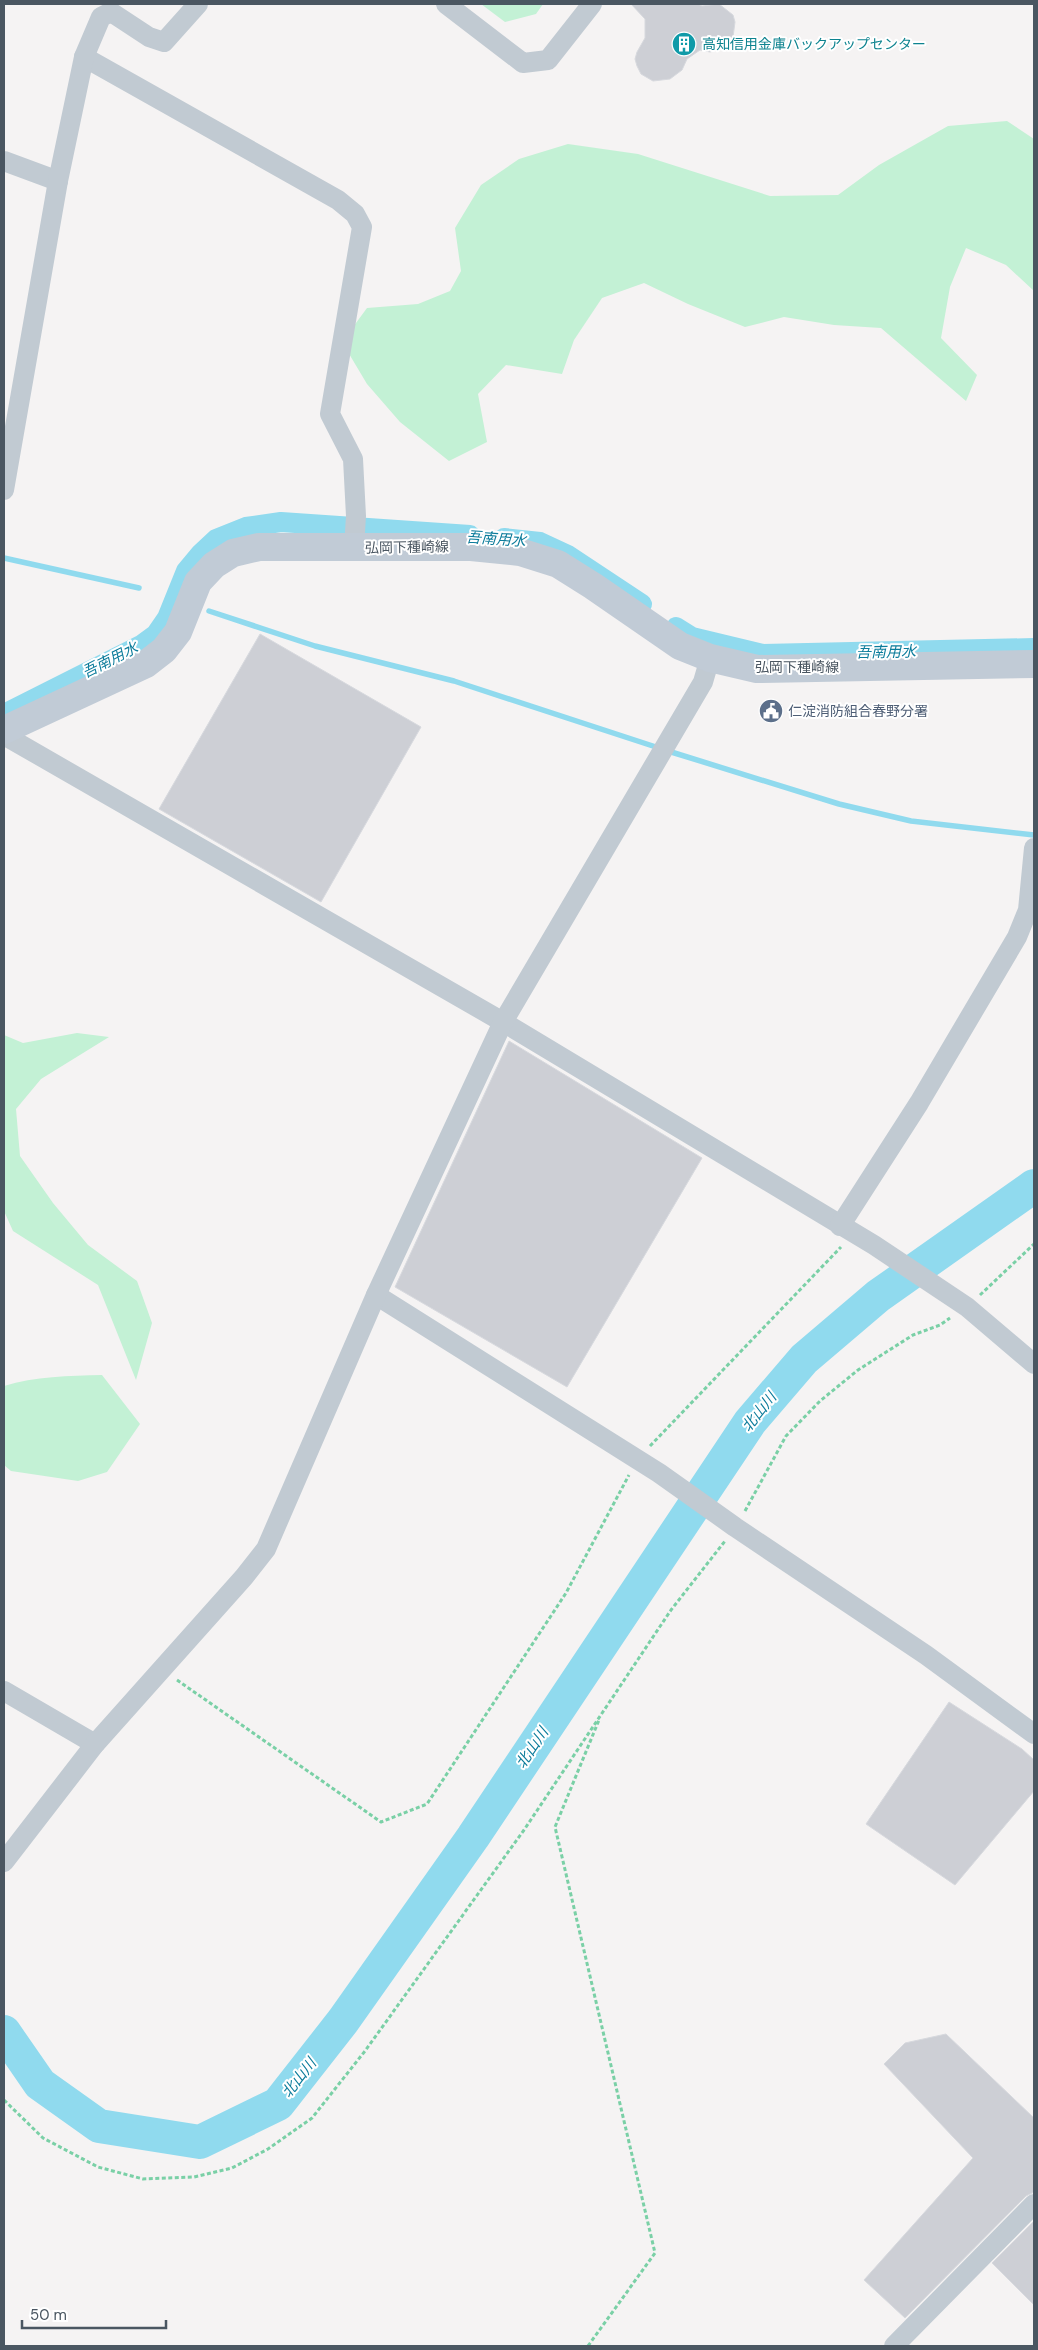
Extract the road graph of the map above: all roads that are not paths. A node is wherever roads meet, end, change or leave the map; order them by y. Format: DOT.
graph roads {
  1 [pos="198,4"];
  2 [pos="446,4"];
  3 [pos="592,4"];
  4 [pos="84,58"];
  5 [pos="4,161"];
  6 [pos="58,181"];
  7 [pos="4,490"];
  8 [pos="355,544"];
  9 [pos="710,658"];
  10 [pos="1034,664"];
  11 [pos="5,730"];
  12 [pos="1034,848"];
  13 [pos="503,1022"];
  14 [pos="848,1230"];
  15 [pos="376,1295"];
  16 [pos="1034,1364"];
  17 [pos="4,1691"];
  18 [pos="1034,1734"];
  19 [pos="95,1744"];
  20 [pos="4,1862"];
  21 [pos="1034,2204"];
  22 [pos="894,2346"];
  1 -- 4 [label="street"];
  2 -- 3 [label="street"];
  4 -- 6 [label="street"];
  4 -- 8 [label="street"];
  5 -- 6 [label="street"];
  6 -- 7 [label="street"];
  8 -- 9 [label="main road, 弘岡下種崎線"];
  8 -- 11 [label="main road, 弘岡下種崎線"];
  9 -- 10 [label="main road, 弘岡下種崎線"];
  9 -- 13 [label="street"];
  11 -- 13 [label="street"];
  12 -- 14 [label="street"];
  13 -- 14 [label="street"];
  13 -- 15 [label="street"];
  14 -- 16 [label="street"];
  15 -- 18 [label="street"];
  15 -- 19 [label="street"];
  17 -- 19 [label="street"];
  19 -- 20 [label="street"];
  21 -- 22 [label="street"];
}
